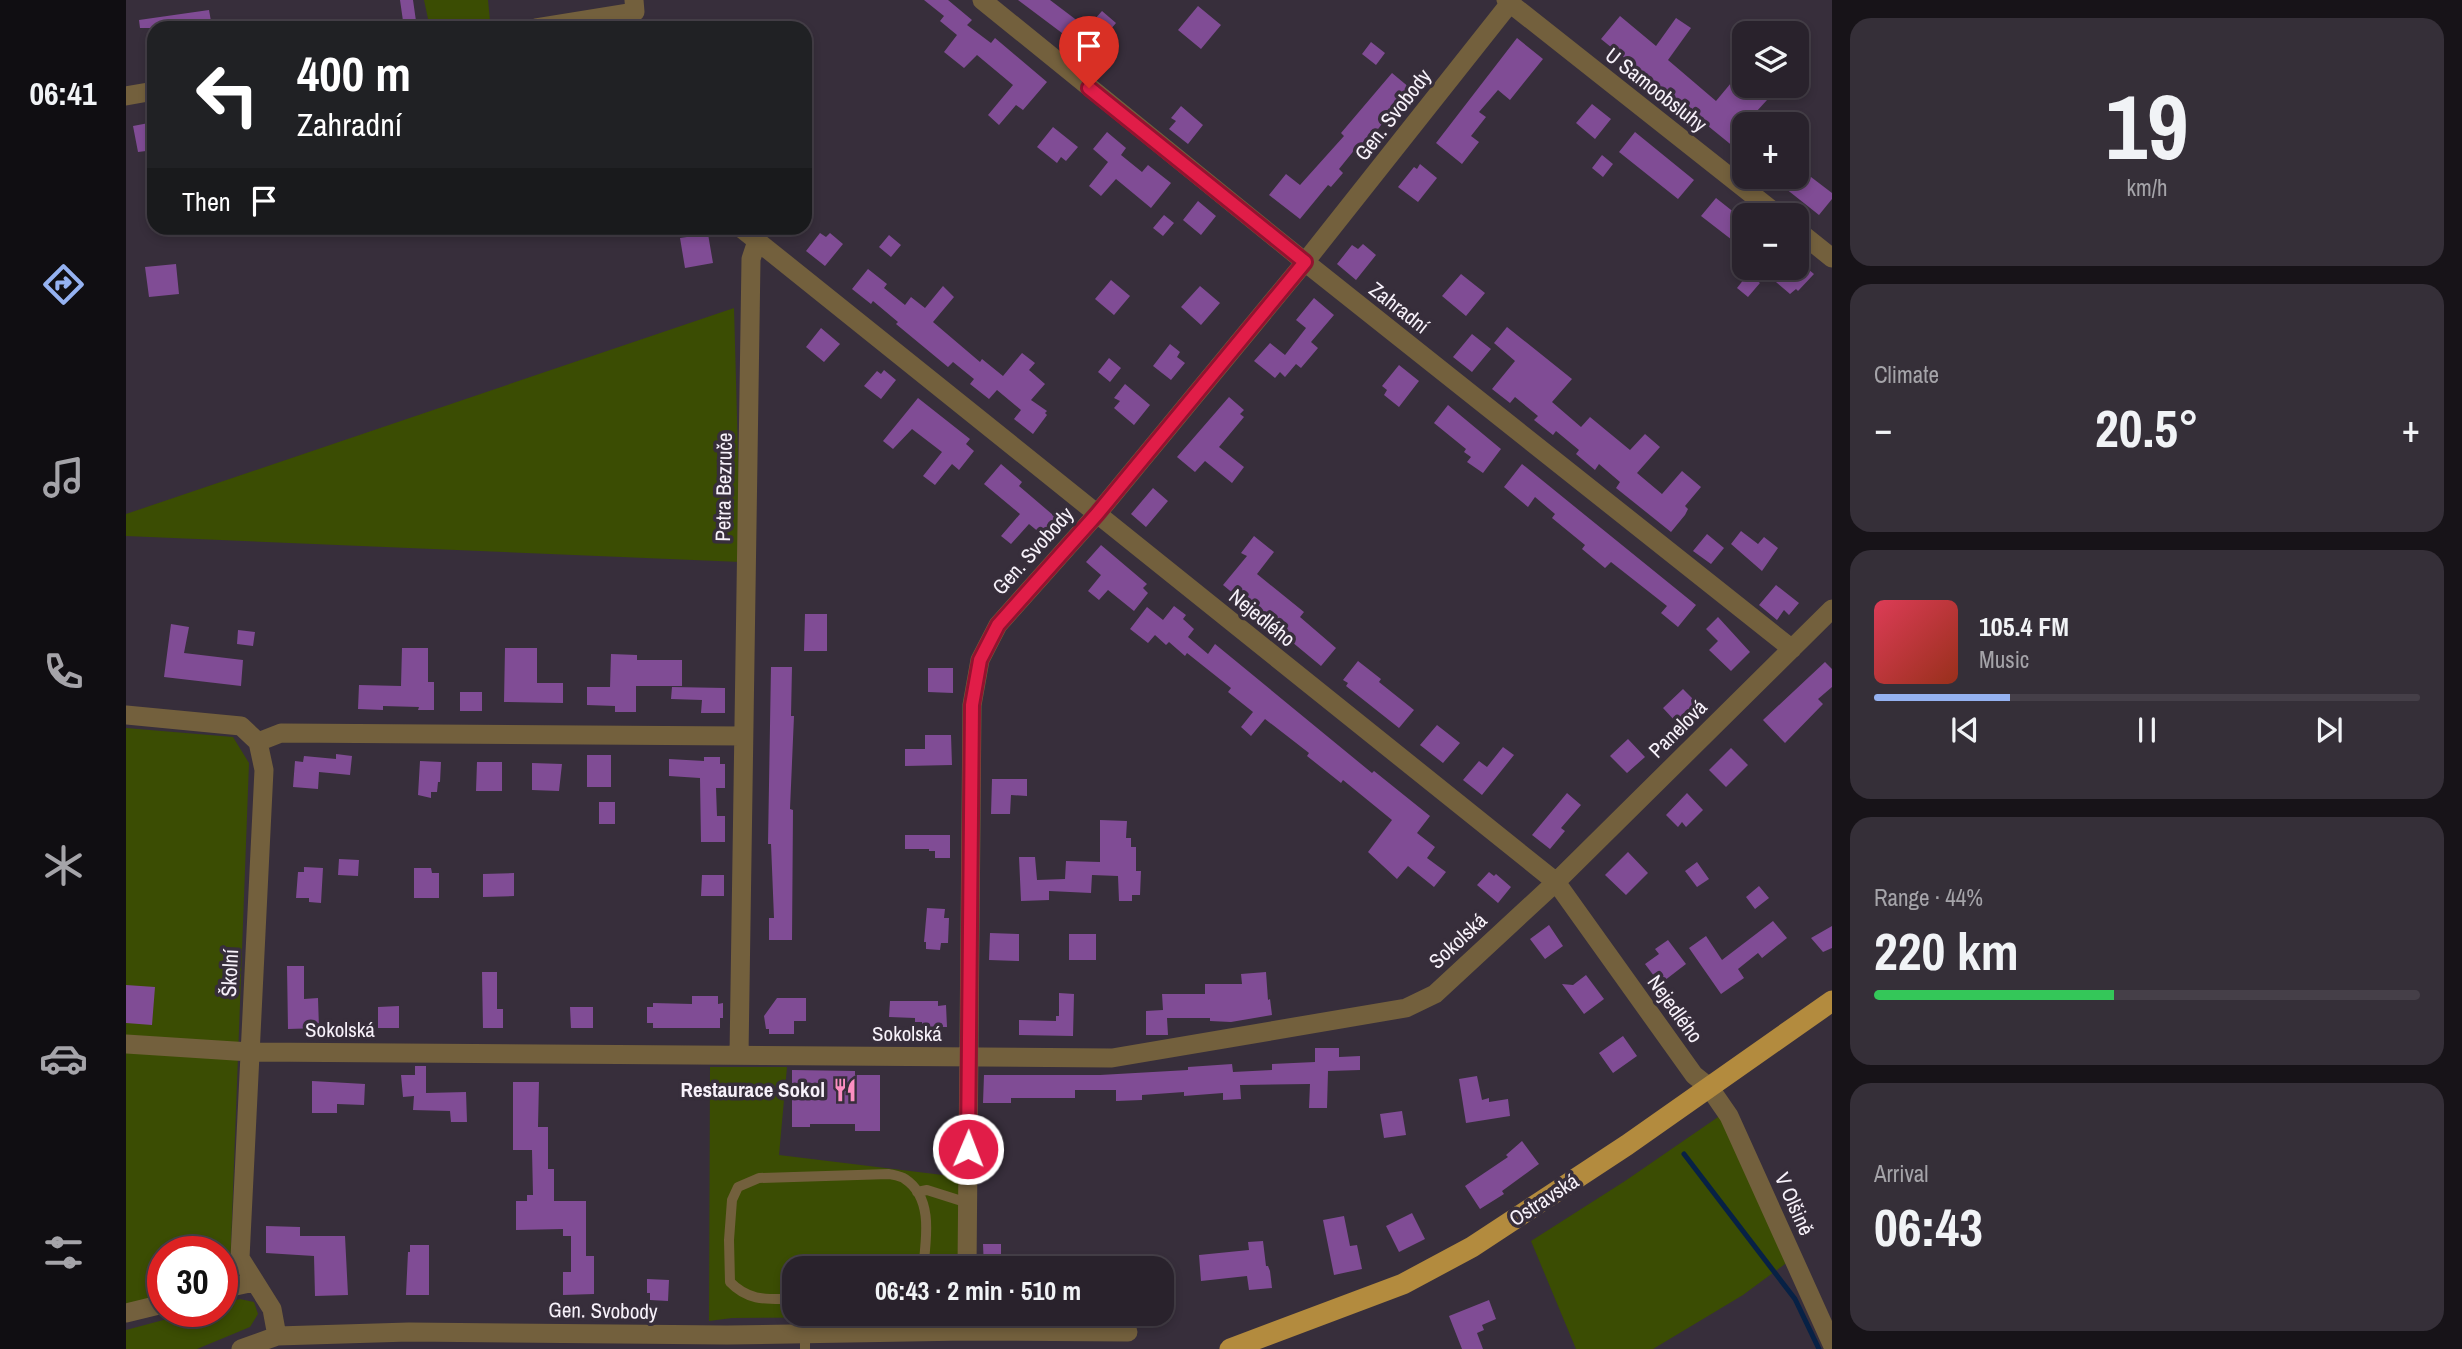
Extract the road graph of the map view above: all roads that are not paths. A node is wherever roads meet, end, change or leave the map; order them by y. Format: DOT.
graph roads {
  1 [pos="982,0"];
  2 [pos="1508,2"];
  3 [pos="636,13"];
  4 [pos="583,21"];
  5 [pos="147,92"];
  6 [pos="126,96"];
  7 [pos="1763,203"];
  8 [pos="750,235"];
  9 [pos="1809,240"];
  10 [pos="757,241"];
  11 [pos="1832,258"];
  12 [pos="1305,262"];
  13 [pos="1097,514"];
  14 [pos="1832,609"];
  15 [pos="1792,649"];
  16 [pos="126,715"];
  17 [pos="743,736"];
  18 [pos="258,742"];
  19 [pos="1556,882"];
  20 [pos="1832,1001"];
  21 [pos="126,1044"];
  22 [pos="250,1052"];
  23 [pos="739,1055"];
  24 [pos="969,1057"];
  25 [pos="1709,1087"];
  26 [pos="917,1192"];
  27 [pos="968,1203"];
  28 [pos="924,1256"];
  29 [pos="967,1256"];
  30 [pos="254,1282"];
  31 [pos="238,1286"];
  32 [pos="782,1299"];
  33 [pos="147,1308"];
  34 [pos="126,1313"];
  35 [pos="940,1326"];
  36 [pos="1021,1326"];
  37 [pos="1128,1332"];
  38 [pos="277,1336"];
  39 [pos="805,1341"];
  40 [pos="1832,1344"];
  41 [pos="1241,1347"];
  42 [pos="241,1349"];
  1 -- 12 [label="street, Zahradní"];
  2 -- 7 [label="street, U Samoobsluhy"];
  2 -- 12 [label="street, Gen. Svobody"];
  3 -- 4 [label="street"];
  5 -- 6 [label="street"];
  8 -- 10 [label="street, Nejedlého"];
  9 -- 11 [label="street"];
  10 -- 13 [label="street, Nejedlého"];
  10 -- 17 [label="street, Petra Bezruče"];
  12 -- 13 [label="street, Gen. Svobody"];
  12 -- 15 [label="street, Zahradní"];
  13 -- 19 [label="street, Nejedlého"];
  13 -- 24 [label="street, Gen. Svobody"];
  14 -- 15 [label="street, Panelová"];
  15 -- 19 [label="street, Panelová"];
  16 -- 18 [label="street"];
  17 -- 18 [label="street"];
  17 -- 23 [label="street, Petra Bezruče"];
  18 -- 22 [label="street, Školní"];
  19 -- 24 [label="street, Sokolská"];
  19 -- 25 [label="street, Nejedlého"];
  20 -- 25 [label="main road, Ostravská"];
  21 -- 22 [label="street, Sokolská"];
  22 -- 23 [label="street, Sokolská"];
  22 -- 30 [label="street, Školní"];
  23 -- 24 [label="street, Sokolská"];
  24 -- 27 [label="street, Gen. Svobody"];
  25 -- 40 [label="street, V Olšině"];
  25 -- 41 [label="main road, Ostravská"];
  26 -- 27 [label="lane"];
  26 -- 28 [label="lane"];
  26 -- 32 [label="lane"];
  27 -- 29 [label="street, Gen. Svobody"];
  30 -- 31 [label="street"];
  30 -- 38 [label="street, Školní"];
  33 -- 34 [label="street"];
  35 -- 39 [label="street, Gen. Svobody"];
  36 -- 37 [label="street, Gen. Svobody"];
  38 -- 39 [label="street, Gen. Svobody"];
  38 -- 42 [label="street, Gen. Svobody"];
}
